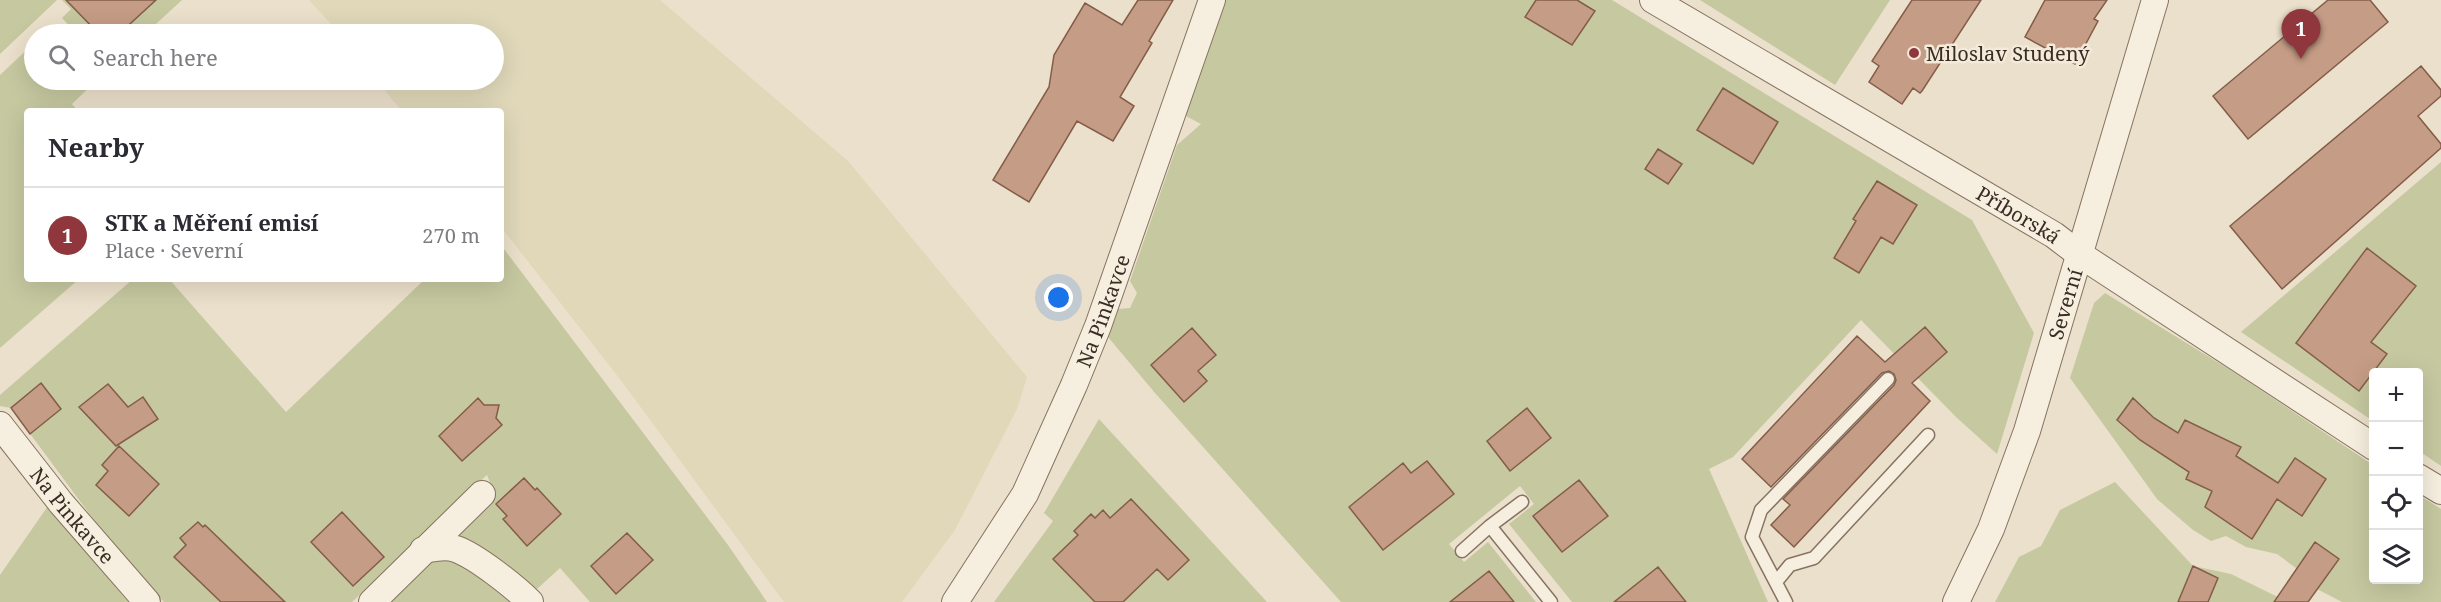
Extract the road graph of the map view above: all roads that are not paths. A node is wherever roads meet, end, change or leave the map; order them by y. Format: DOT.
graph roads {
  1 [pos="1212,0"];
  2 [pos="1653,0"];
  3 [pos="2155,0"];
  4 [pos="2079,254"];
  5 [pos="1888,379"];
  6 [pos="0,425"];
  7 [pos="1928,435"];
  8 [pos="2369,444"];
  9 [pos="2423,480"];
  10 [pos="2441,492"];
  11 [pos="482,494"];
  12 [pos="1522,502"];
  13 [pos="1490,526"];
  14 [pos="423,550"];
  15 [pos="1462,550"];
  16 [pos="1776,582"];
  17 [pos="147,602"];
  18 [pos="372,602"];
  19 [pos="530,602"];
  20 [pos="955,602"];
  21 [pos="1551,602"];
  22 [pos="1786,602"];
  23 [pos="1956,602"];
  1 -- 20 [label="street, Na Pinkavce"];
  2 -- 4 [label="street, Příborská"];
  3 -- 4 [label="street, Severní"];
  4 -- 8 [label="street, Příborská"];
  4 -- 23 [label="street, Severní"];
  5 -- 16 [label="lane"];
  6 -- 17 [label="street, Na Pinkavce"];
  7 -- 16 [label="lane"];
  9 -- 10 [label="street"];
  11 -- 14 [label="street"];
  12 -- 13 [label="lane"];
  13 -- 15 [label="lane"];
  13 -- 21 [label="lane"];
  14 -- 18 [label="street"];
  14 -- 19 [label="street"];
  16 -- 22 [label="lane"];
}
